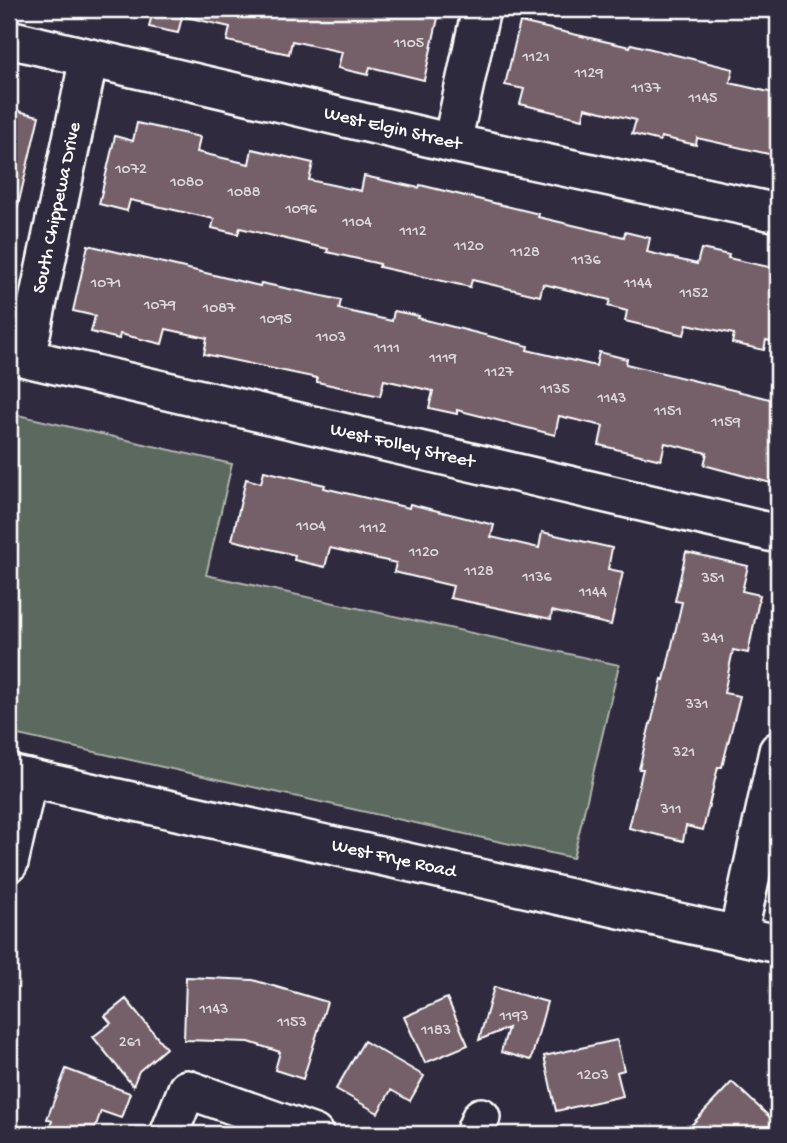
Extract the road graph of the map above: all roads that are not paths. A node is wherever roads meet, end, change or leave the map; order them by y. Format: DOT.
graph roads {
  1 [pos="481,9"];
  2 [pos="9,39"];
  3 [pos="89,58"];
  4 [pos="452,143"];
  5 [pos="778,213"];
  6 [pos="26,358"];
  7 [pos="778,534"];
  8 [pos="778,751"];
  9 [pos="18,776"];
  10 [pos="9,863"];
  11 [pos="738,935"];
  12 [pos="778,944"];
  13 [pos="170,1134"];
  14 [pos="314,1134"];
  1 -- 4 [label="street"];
  2 -- 3 [label="street, West Elgin Street"];
  3 -- 4 [label="street, West Elgin Street"];
  3 -- 6 [label="street, South Chippewa Drive"];
  4 -- 5 [label="street, West Elgin Street"];
  6 -- 7 [label="street, West Folley Street"];
  8 -- 11 [label="street"];
  9 -- 10 [label="street"];
  9 -- 11 [label="street, West Frye Road"];
  11 -- 12 [label="street, West Frye Road"];
  13 -- 14 [label="street"];
}
